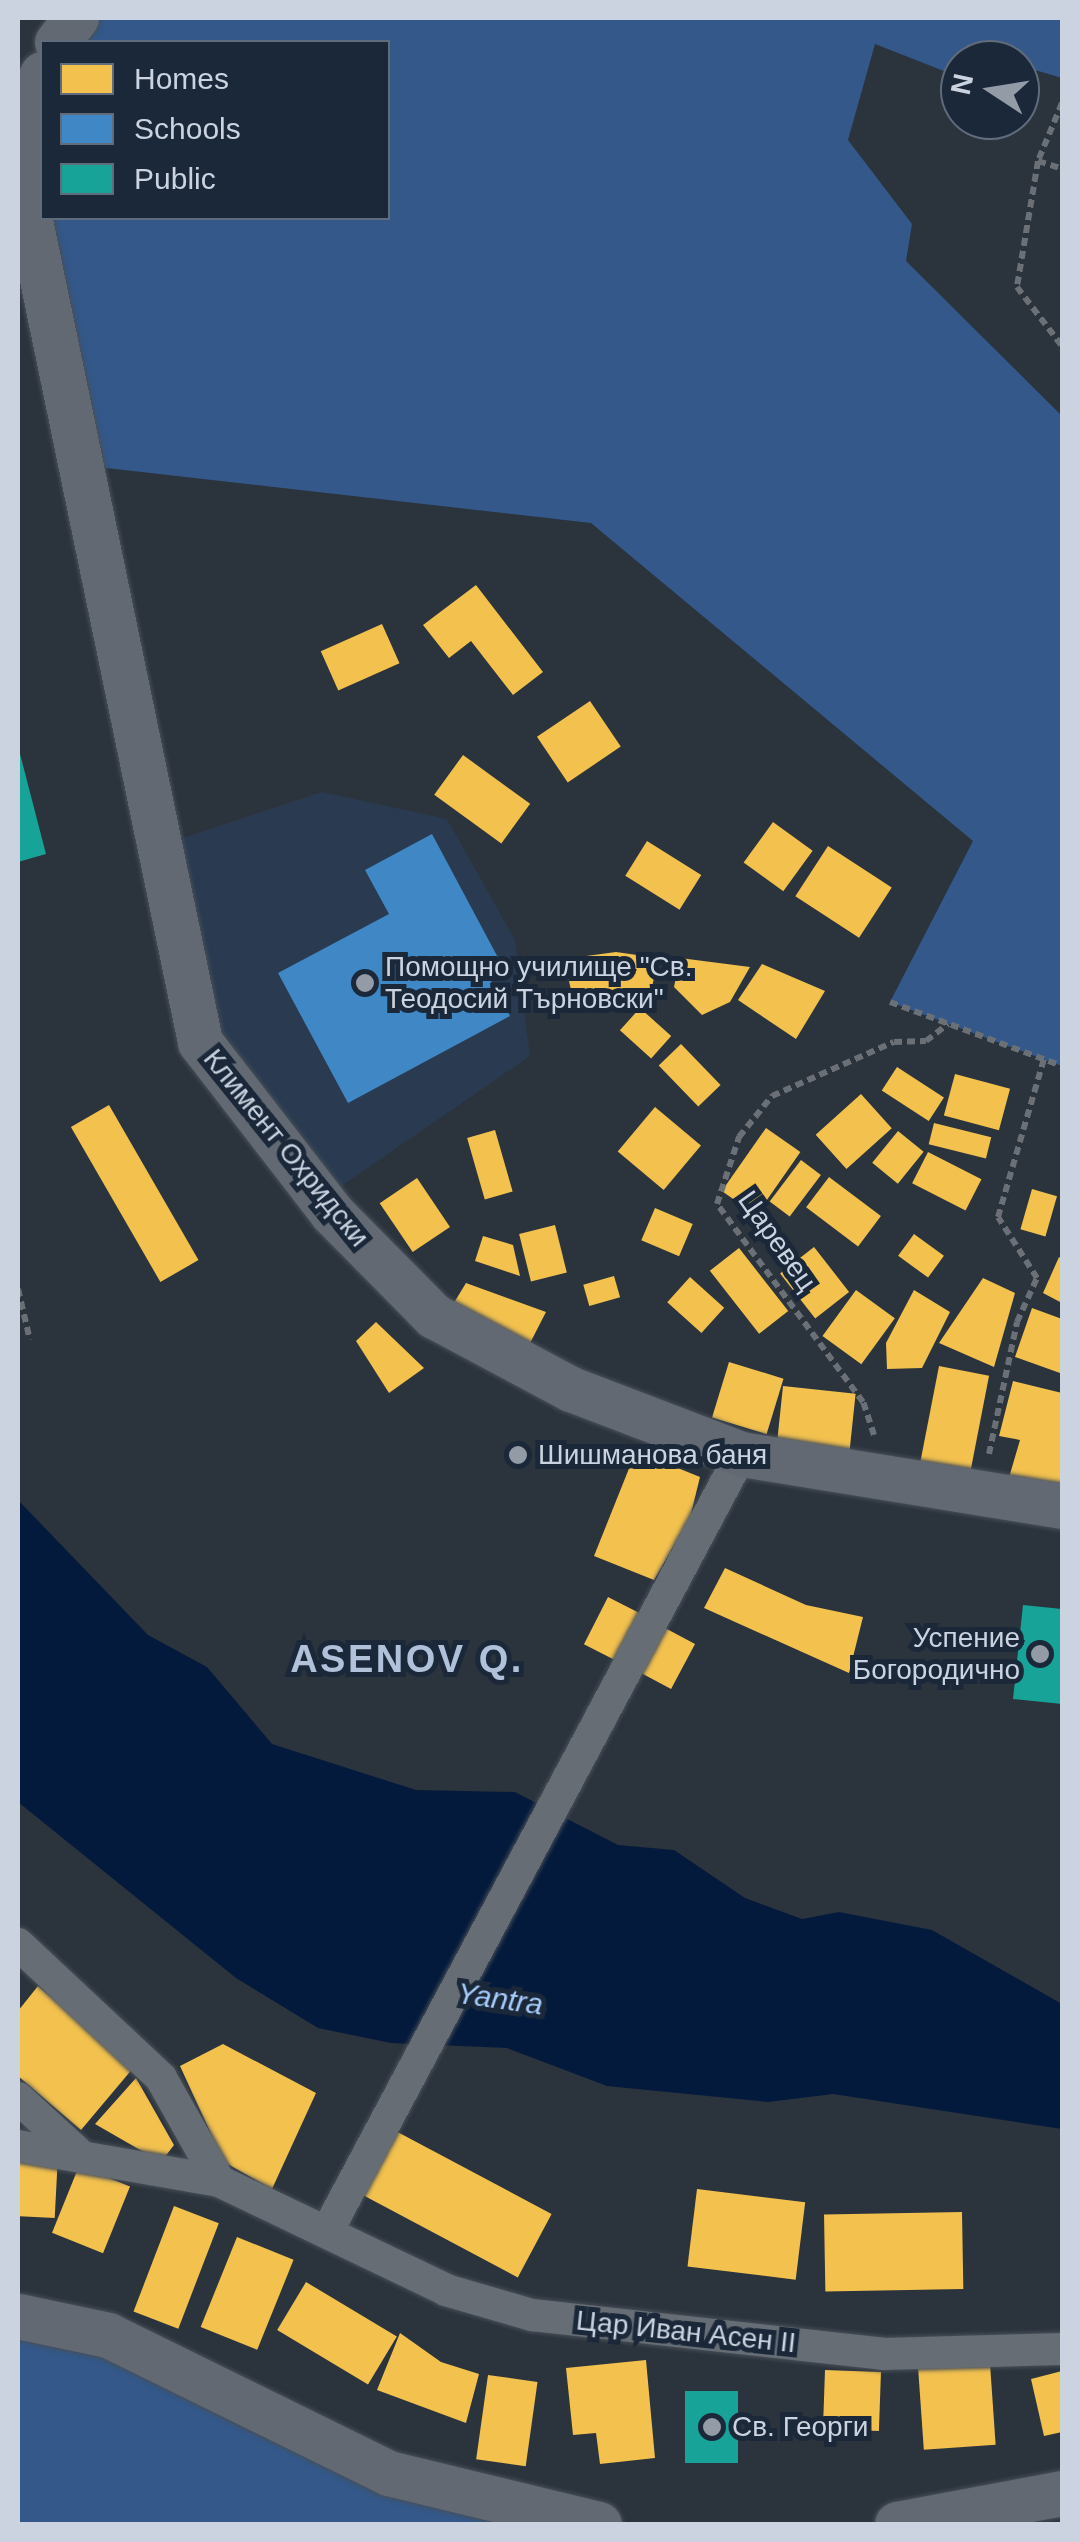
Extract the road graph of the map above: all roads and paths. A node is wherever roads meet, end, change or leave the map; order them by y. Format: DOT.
graph roads {
  1 [pos="76,18"];
  2 [pos="60,40"];
  3 [pos="29,96"];
  4 [pos="1061,105"];
  5 [pos="1038,161"];
  6 [pos="1062,169"];
  7 [pos="1062,346"];
  8 [pos="890,1002"];
  9 [pos="948,1024"];
  10 [pos="1044,1059"];
  11 [pos="1062,1066"];
  12 [pos="18,1290"];
  13 [pos="30,1340"];
  14 [pos="741,1454"];
  15 [pos="874,1477"];
  16 [pos="980,1494"];
  17 [pos="1062,1506"];
  18 [pos="18,1944"];
  19 [pos="18,2098"];
  20 [pos="18,2146"];
  21 [pos="78,2152"];
  22 [pos="219,2181"];
  23 [pos="328,2228"];
  24 [pos="18,2316"];
  25 [pos="1062,2350"];
  26 [pos="1062,2493"];
  27 [pos="599,2524"];
  28 [pos="898,2524"];
  1 -- 2 [label="street"];
  3 -- 14 [label="street, Климент Охридски"];
  4 -- 5 [label="path"];
  5 -- 6 [label="path"];
  5 -- 7 [label="path"];
  8 -- 9 [label="path"];
  9 -- 10 [label="path"];
  9 -- 15 [label="path, Царевец"];
  10 -- 11 [label="path"];
  10 -- 16 [label="path"];
  12 -- 13 [label="path"];
  14 -- 15 [label="street, Климент Охридски"];
  14 -- 23 [label="street"];
  15 -- 16 [label="street, Климент Охридски"];
  16 -- 17 [label="street, Климент Охридски"];
  18 -- 22 [label="street"];
  19 -- 21 [label="street"];
  20 -- 21 [label="street, Цар Иван Асен II"];
  21 -- 22 [label="street, Цар Иван Асен II"];
  22 -- 23 [label="street, Цар Иван Асен II"];
  23 -- 25 [label="street, Цар Иван Асен II"];
  24 -- 27 [label="street"];
  26 -- 28 [label="street"];
}
